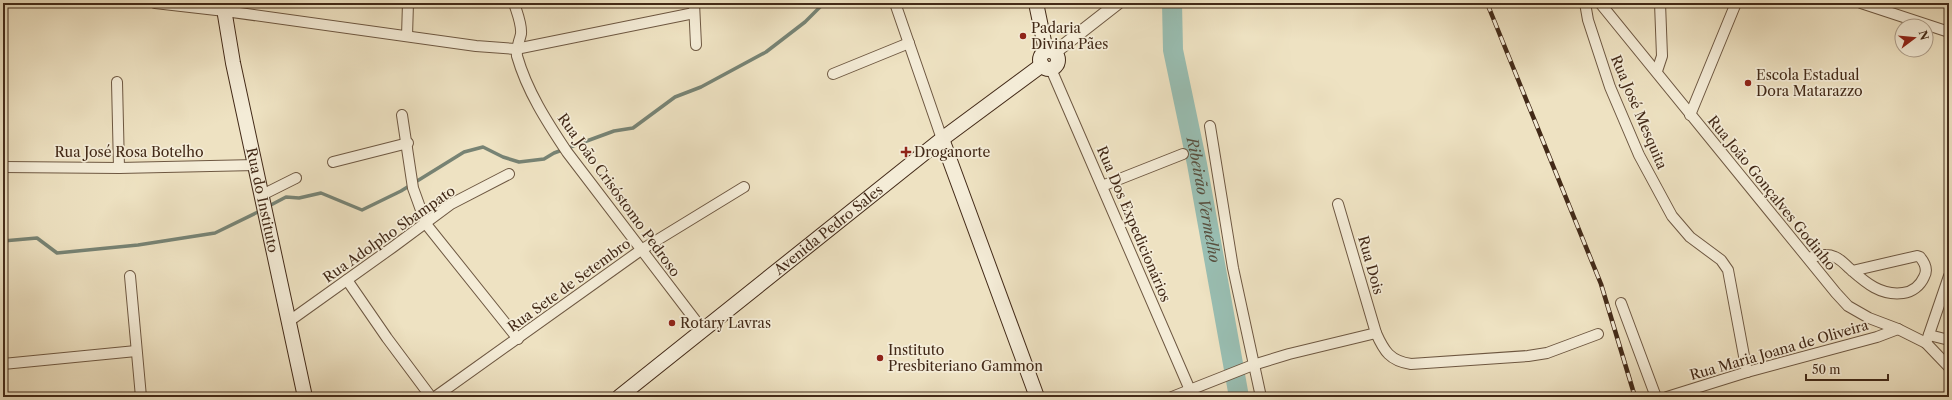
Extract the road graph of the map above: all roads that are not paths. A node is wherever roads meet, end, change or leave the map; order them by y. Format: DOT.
graph roads {
  1 [pos="155,3"];
  2 [pos="408,3"];
  3 [pos="514,3"];
  4 [pos="895,3"];
  5 [pos="1036,3"];
  6 [pos="1118,3"];
  7 [pos="1586,3"];
  8 [pos="1600,3"];
  9 [pos="1660,3"];
  10 [pos="1736,3"];
  11 [pos="1861,3"];
  12 [pos="224,7"];
  13 [pos="694,8"];
  14 [pos="1949,32"];
  15 [pos="407,36"];
  16 [pos="909,43"];
  17 [pos="696,45"];
  18 [pos="516,49"];
  19 [pos="1050,52"];
  20 [pos="1046,67"];
  21 [pos="1657,71"];
  22 [pos="833,74"];
  23 [pos="117,82"];
  24 [pos="402,115"];
  25 [pos="1690,115"];
  26 [pos="1210,126"];
  27 [pos="942,139"];
  28 [pos="408,143"];
  29 [pos="1183,154"];
  30 [pos="333,162"];
  31 [pos="256,165"];
  32 [pos="3,167"];
  33 [pos="119,168"];
  34 [pos="509,174"];
  35 [pos="296,178"];
  36 [pos="1102,186"];
  37 [pos="744,187"];
  38 [pos="262,195"];
  39 [pos="1338,204"];
  40 [pos="426,224"];
  41 [pos="641,250"];
  42 [pos="1808,258"];
  43 [pos="1852,271"];
  44 [pos="130,276"];
  45 [pos="1949,276"];
  46 [pos="347,280"];
  47 [pos="1621,303"];
  48 [pos="288,322"];
  49 [pos="1898,328"];
  50 [pos="702,329"];
  51 [pos="1376,333"];
  52 [pos="1598,334"];
  53 [pos="518,339"];
  54 [pos="1928,339"];
  55 [pos="1949,340"];
  56 [pos="136,351"];
  57 [pos="3,364"];
  58 [pos="1250,366"];
  59 [pos="1949,367"];
  60 [pos="1747,372"];
  61 [pos="1190,390"];
  62 [pos="141,397"];
  63 [pos="305,397"];
  64 [pos="432,397"];
  65 [pos="435,397"];
  66 [pos="619,397"];
  67 [pos="1037,397"];
  68 [pos="1172,397"];
  69 [pos="1261,397"];
  70 [pos="1656,397"];
  71 [pos="1667,397"];
  1 -- 12 [label="street"];
  2 -- 15 [label="street"];
  3 -- 18 [label="street, Rua João Crisóstomo Pedroso"];
  4 -- 16 [label="street"];
  5 -- 19 [label="main road"];
  6 -- 19 [label="street"];
  7 -- 60 [label="street, Rua José Mesquita"];
  8 -- 21 [label="street, Rua João Gonçalves Godinho"];
  9 -- 21 [label="street"];
  10 -- 25 [label="street"];
  11 -- 14 [label="street"];
  12 -- 15 [label="street"];
  12 -- 31 [label="main road, Rua do Instituto"];
  13 -- 17 [label="street"];
  13 -- 18 [label="street"];
  15 -- 18 [label="street"];
  16 -- 22 [label="street"];
  16 -- 27 [label="street"];
  18 -- 41 [label="street, Rua João Crisóstomo Pedroso"];
  19 -- 20 [label="main road"];
  20 -- 27 [label="main road, Avenida Pedro Sales"];
  20 -- 36 [label="street, Rua Dos Expedicionários"];
  21 -- 25 [label="street, Rua João Gonçalves Godinho"];
  23 -- 33 [label="street"];
  24 -- 28 [label="street"];
  25 -- 42 [label="street, Rua João Gonçalves Godinho"];
  26 -- 58 [label="street"];
  27 -- 50 [label="main road, Avenida Pedro Sales"];
  27 -- 67 [label="main road"];
  28 -- 30 [label="street"];
  28 -- 40 [label="street"];
  29 -- 36 [label="street"];
  31 -- 33 [label="street, Rua José Rosa Botelho"];
  31 -- 38 [label="main road, Rua do Instituto"];
  32 -- 33 [label="street, Rua José Rosa Botelho"];
  34 -- 40 [label="street, Rua Adolpho Sbampato"];
  35 -- 38 [label="street"];
  36 -- 61 [label="street, Rua Dos Expedicionários"];
  37 -- 41 [label="street, Rua Sete de Setembro"];
  38 -- 48 [label="main road, Rua do Instituto"];
  39 -- 51 [label="street, Rua Dois"];
  40 -- 46 [label="street, Rua Adolpho Sbampato"];
  40 -- 53 [label="street"];
  41 -- 50 [label="street, Rua João Crisóstomo Pedroso"];
  41 -- 53 [label="street, Rua Sete de Setembro"];
  42 -- 43 [label="street"];
  42 -- 49 [label="street, Rua João Gonçalves Godinho"];
  43 -- 43 [label="street"];
  44 -- 56 [label="street"];
  45 -- 54 [label="street"];
  46 -- 48 [label="street, Rua Adolpho Sbampato"];
  46 -- 64 [label="street"];
  47 -- 70 [label="street"];
  48 -- 63 [label="main road, Rua do Instituto"];
  49 -- 54 [label="street, Rua João Gonçalves Godinho"];
  49 -- 60 [label="street, Rua Maria Joana de Oliveira"];
  50 -- 66 [label="main road, Avenida Pedro Sales"];
  51 -- 52 [label="street, Rua Dois"];
  51 -- 58 [label="street"];
  53 -- 65 [label="street, Rua Sete de Setembro"];
  54 -- 55 [label="street"];
  54 -- 59 [label="street, Rua João Gonçalves Godinho"];
  56 -- 57 [label="street"];
  56 -- 62 [label="street"];
  58 -- 61 [label="street"];
  58 -- 69 [label="street"];
  60 -- 71 [label="street, Rua Maria Joana de Oliveira"];
  61 -- 68 [label="street"];
}
